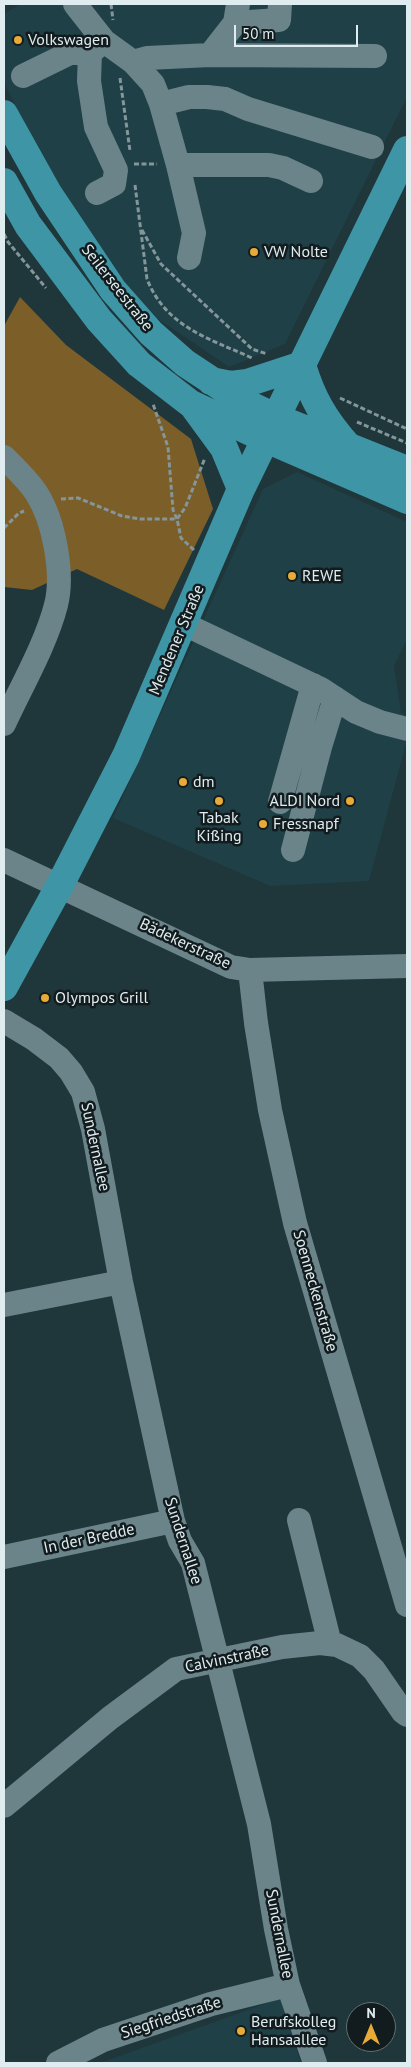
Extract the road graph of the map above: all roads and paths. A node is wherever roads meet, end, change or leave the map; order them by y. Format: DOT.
graph roads {
  1 [pos="75,4"];
  2 [pos="280,4"];
  3 [pos="236,13"];
  4 [pos="97,47"];
  5 [pos="210,55"];
  6 [pos="375,56"];
  7 [pos="133,62"];
  8 [pos="23,76"];
  9 [pos="161,104"];
  10 [pos="4,114"];
  11 [pos="372,147"];
  12 [pos="407,150"];
  13 [pos="126,164"];
  14 [pos="178,165"];
  15 [pos="310,181"];
  16 [pos="4,182"];
  17 [pos="96,193"];
  18 [pos="140,227"];
  19 [pos="4,234"];
  20 [pos="189,258"];
  21 [pos="50,293"];
  22 [pos="195,332"];
  23 [pos="268,354"];
  24 [pos="251,358"];
  25 [pos="302,365"];
  26 [pos="210,380"];
  27 [pos="148,399"];
  28 [pos="191,404"];
  29 [pos="352,420"];
  30 [pos="388,420"];
  31 [pos="271,428"];
  32 [pos="407,428"];
  33 [pos="407,443"];
  34 [pos="349,448"];
  35 [pos="206,455"];
  36 [pos="4,457"];
  37 [pos="407,470"];
  38 [pos="241,489"];
  39 [pos="407,500"];
  40 [pos="42,504"];
  41 [pos="177,520"];
  42 [pos="4,528"];
  43 [pos="211,558"];
  44 [pos="184,624"];
  45 [pos="313,685"];
  46 [pos="335,698"];
  47 [pos="4,724"];
  48 [pos="407,729"];
  49 [pos="280,802"];
  50 [pos="293,850"];
  51 [pos="4,860"];
  52 [pos="60,885"];
  53 [pos="407,966"];
  54 [pos="250,970"];
  55 [pos="4,987"];
  56 [pos="4,1021"];
  57 [pos="121,1282"];
  58 [pos="4,1305"];
  59 [pos="299,1520"];
  60 [pos="173,1521"];
  61 [pos="4,1557"];
  62 [pos="407,1605"];
  63 [pos="330,1644"];
  64 [pos="217,1661"];
  65 [pos="407,1715"];
  66 [pos="4,1806"];
  67 [pos="288,1985"];
  68 [pos="58,2063"];
  69 [pos="315,2063"];
  1 -- 4 [label="street"];
  2 -- 3 [label="street"];
  3 -- 5 [label="street"];
  4 -- 7 [label="street"];
  4 -- 8 [label="street"];
  4 -- 17 [label="street"];
  5 -- 6 [label="street"];
  5 -- 7 [label="street"];
  7 -- 9 [label="street"];
  9 -- 11 [label="street"];
  9 -- 14 [label="street"];
  10 -- 26 [label="main road, Seilerseestraße"];
  12 -- 25 [label="main road, Mendener Straße"];
  13 -- 14 [label="path"];
  14 -- 15 [label="street"];
  14 -- 20 [label="street"];
  16 -- 28 [label="main road, Seilerseestraße"];
  18 -- 23 [label="path"];
  19 -- 21 [label="path"];
  22 -- 24 [label="path"];
  25 -- 26 [label="main road"];
  25 -- 31 [label="main road, Mendener Straße"];
  25 -- 34 [label="main road"];
  26 -- 31 [label="main road, Seilerseestraße"];
  27 -- 41 [label="path"];
  28 -- 31 [label="main road, Seilerseestraße"];
  28 -- 38 [label="main road"];
  29 -- 33 [label="path"];
  30 -- 32 [label="path"];
  31 -- 34 [label="main road"];
  31 -- 38 [label="main road, Mendener Straße"];
  31 -- 39 [label="main road"];
  34 -- 37 [label="main road"];
  35 -- 41 [label="path"];
  36 -- 40 [label="street"];
  38 -- 43 [label="main road, Mendener Straße"];
  40 -- 41 [label="path"];
  40 -- 42 [label="path"];
  40 -- 47 [label="street"];
  41 -- 43 [label="path"];
  43 -- 44 [label="main road, Mendener Straße"];
  44 -- 45 [label="street"];
  44 -- 52 [label="main road, Mendener Straße"];
  45 -- 46 [label="street"];
  45 -- 49 [label="street"];
  46 -- 48 [label="street"];
  46 -- 50 [label="street"];
  51 -- 52 [label="street, Bädekerstraße"];
  52 -- 54 [label="street, Bädekerstraße"];
  52 -- 55 [label="main road, Mendener Straße"];
  53 -- 54 [label="street, Bädekerstraße"];
  54 -- 62 [label="street, Soenneckenstraße"];
  56 -- 57 [label="street, Sundernallee"];
  57 -- 58 [label="street"];
  57 -- 60 [label="street, Sundernallee"];
  59 -- 63 [label="street"];
  60 -- 61 [label="street, In der Bredde"];
  60 -- 64 [label="street, Sundernallee"];
  63 -- 64 [label="street, Calvinstraße"];
  63 -- 65 [label="street, Calvinstraße"];
  64 -- 66 [label="street, Calvinstraße"];
  64 -- 67 [label="street, Sundernallee"];
  67 -- 68 [label="street, Siegfriedstraße"];
  67 -- 69 [label="street, Sundernallee"];
}
